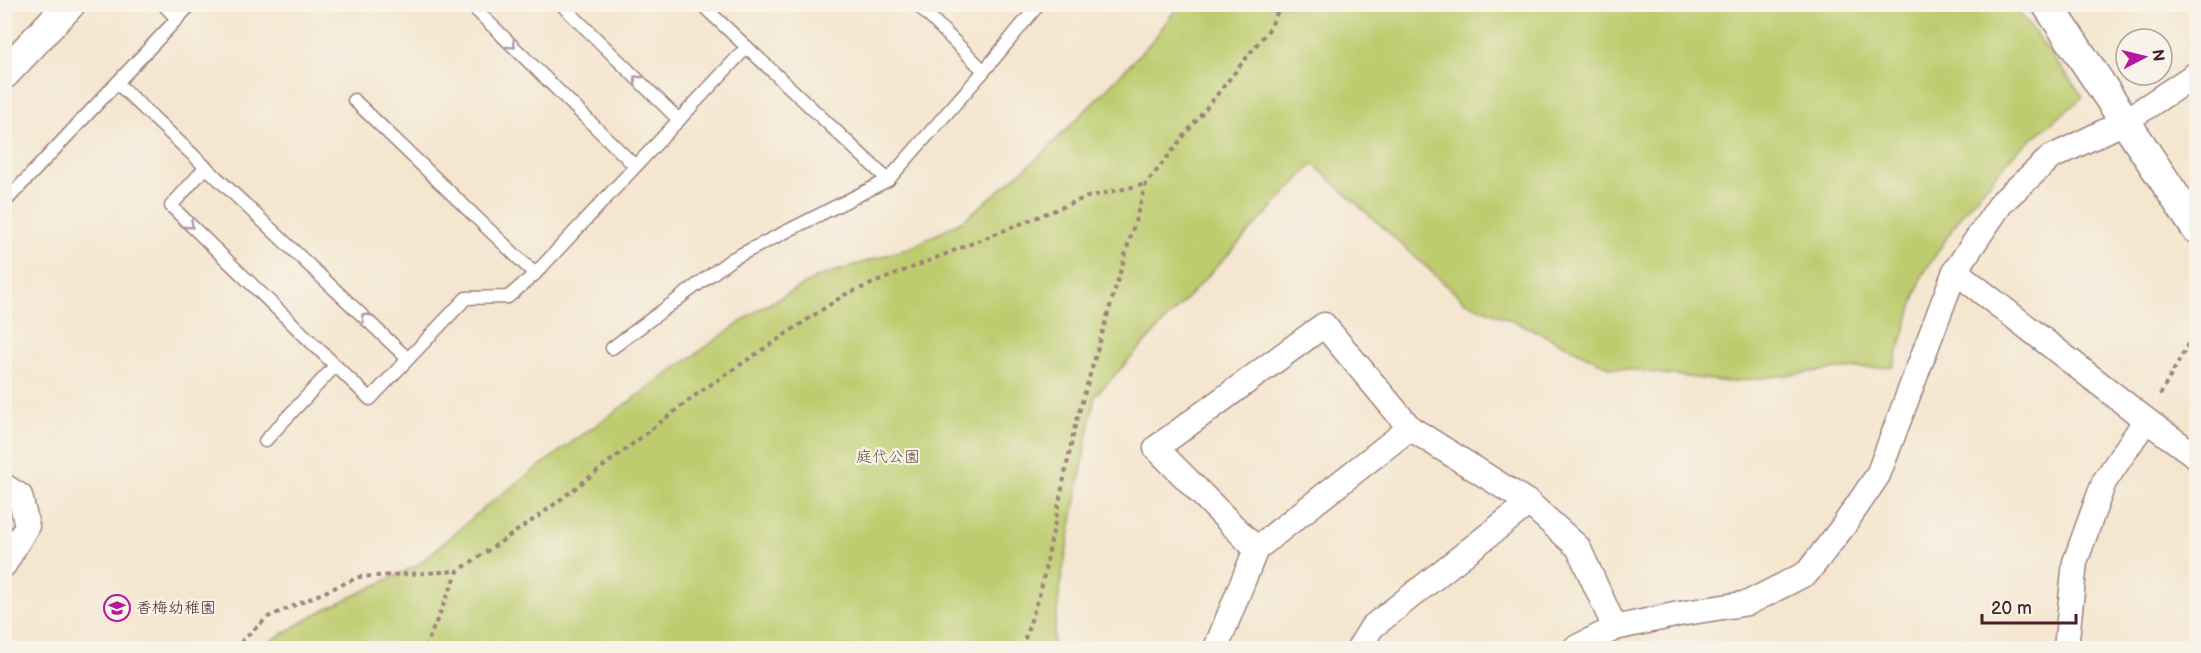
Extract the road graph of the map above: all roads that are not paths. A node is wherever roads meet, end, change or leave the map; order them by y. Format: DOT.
graph roads {
  1 [pos="70,4"];
  2 [pos="163,4"];
  3 [pos="191,4"];
  4 [pos="470,4"];
  5 [pos="561,4"];
  6 [pos="701,4"];
  7 [pos="917,4"];
  8 [pos="2047,4"];
  9 [pos="1037,5"];
  10 [pos="177,19"];
  11 [pos="747,47"];
  12 [pos="984,71"];
  13 [pos="4,74"];
  14 [pos="2196,74"];
  15 [pos="117,83"];
  16 [pos="354,100"];
  17 [pos="679,120"];
  18 [pos="2124,122"];
  19 [pos="635,166"];
  20 [pos="206,167"];
  21 [pos="888,180"];
  22 [pos="4,203"];
  23 [pos="2196,228"];
  24 [pos="1955,271"];
  25 [pos="535,274"];
  26 [pos="612,348"];
  27 [pos="407,358"];
  28 [pos="335,366"];
  29 [pos="2146,420"];
  30 [pos="1410,428"];
  31 [pos="265,441"];
  32 [pos="2196,456"];
  33 [pos="4,486"];
  34 [pos="1529,503"];
  35 [pos="1256,549"];
  36 [pos="4,565"];
  37 [pos="1615,628"];
  38 [pos="1216,648"];
  39 [pos="1359,648"];
  40 [pos="1575,648"];
  41 [pos="2066,648"];
  1 -- 13 [label="street"];
  2 -- 10 [label="lane"];
  3 -- 10 [label="lane"];
  4 -- 19 [label="lane, one-way"];
  17 -- 5 [label="lane, one-way"];
  6 -- 11 [label="lane"];
  7 -- 12 [label="lane"];
  8 -- 18 [label="street"];
  9 -- 12 [label="lane"];
  10 -- 15 [label="lane"];
  11 -- 17 [label="lane"];
  11 -- 21 [label="lane"];
  12 -- 21 [label="lane"];
  14 -- 18 [label="street"];
  15 -- 20 [label="lane"];
  15 -- 22 [label="lane"];
  16 -- 25 [label="lane"];
  17 -- 19 [label="lane"];
  18 -- 23 [label="street"];
  18 -- 24 [label="street"];
  19 -- 25 [label="lane"];
  27 -- 20 [label="lane, one-way"];
  20 -- 28 [label="lane, one-way"];
  21 -- 26 [label="lane"];
  24 -- 29 [label="street"];
  24 -- 37 [label="street"];
  25 -- 27 [label="lane"];
  27 -- 28 [label="lane"];
  28 -- 31 [label="lane"];
  29 -- 32 [label="street"];
  29 -- 41 [label="street"];
  30 -- 34 [label="street"];
  30 -- 35 [label="street"];
  30 -- 35 [label="street"];
  33 -- 36 [label="street"];
  34 -- 37 [label="street"];
  34 -- 39 [label="street"];
  35 -- 38 [label="street"];
  37 -- 40 [label="street"];
}
